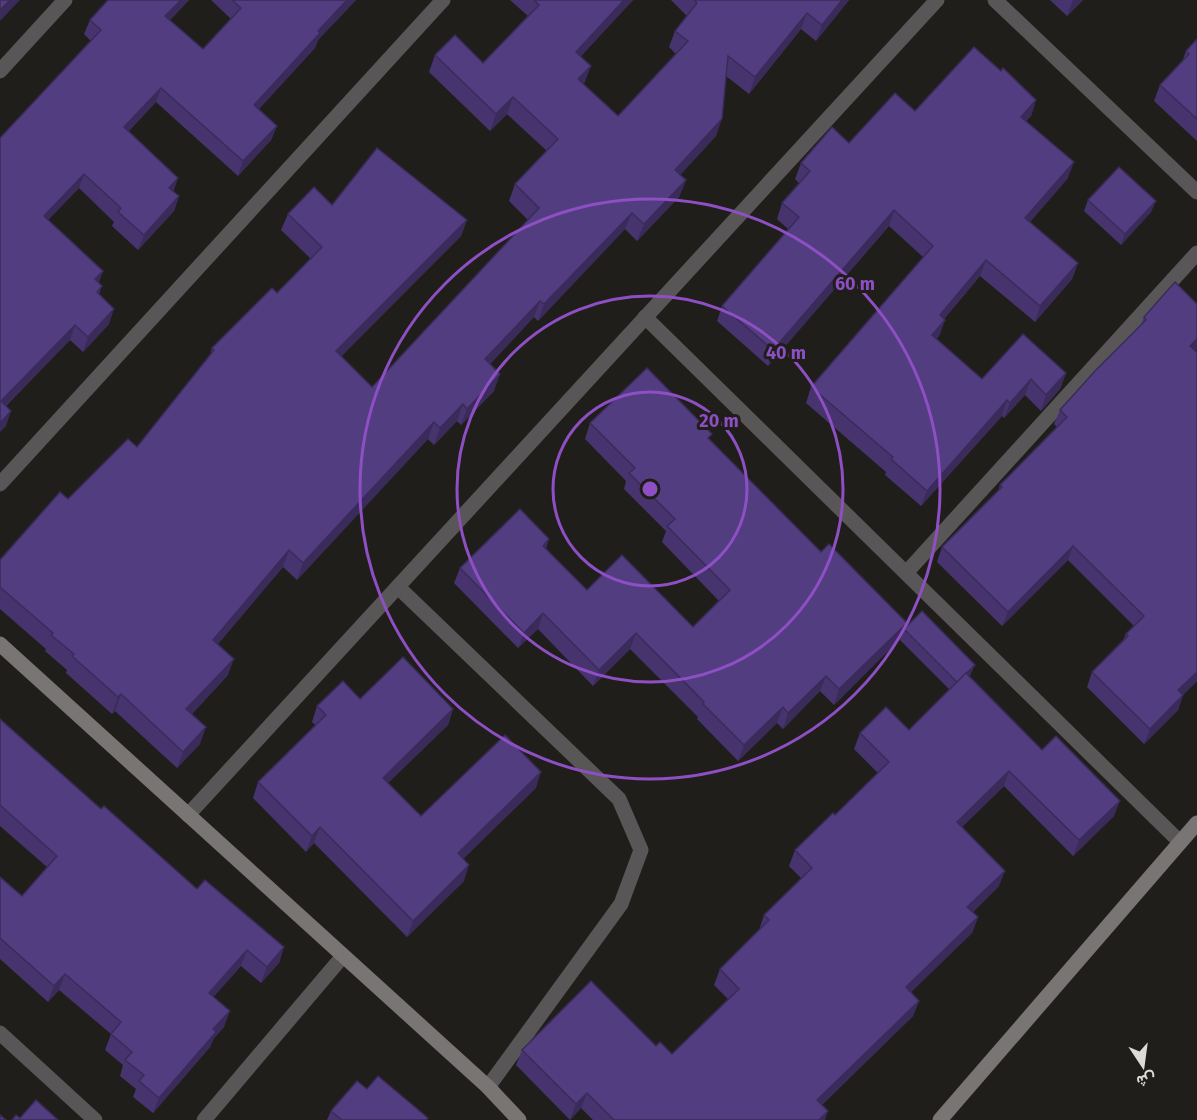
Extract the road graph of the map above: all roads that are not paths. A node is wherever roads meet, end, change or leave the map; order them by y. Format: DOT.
graph roads {
  1 [pos="64,0"];
  2 [pos="443,0"];
  3 [pos="938,0"];
  4 [pos="995,0"];
  5 [pos="0,71"];
  6 [pos="1197,192"];
  7 [pos="1197,253"];
  8 [pos="645,318"];
  9 [pos="0,484"];
  10 [pos="906,573"];
  11 [pos="398,586"];
  12 [pos="0,645"];
  13 [pos="188,815"];
  14 [pos="1197,823"];
  15 [pos="1180,842"];
  16 [pos="343,956"];
  17 [pos="0,1033"];
  18 [pos="488,1087"];
  19 [pos="95,1120"];
  20 [pos="204,1120"];
  21 [pos="519,1120"];
  22 [pos="940,1120"];
  1 -- 5 [label="street"];
  2 -- 9 [label="street"];
  3 -- 8 [label="street"];
  4 -- 6 [label="street"];
  7 -- 10 [label="street"];
  8 -- 10 [label="street"];
  8 -- 11 [label="street"];
  10 -- 15 [label="street"];
  11 -- 13 [label="street"];
  11 -- 18 [label="street"];
  12 -- 13 [label="street"];
  13 -- 16 [label="street"];
  14 -- 15 [label="street"];
  15 -- 22 [label="street"];
  16 -- 18 [label="street"];
  16 -- 20 [label="street"];
  17 -- 19 [label="street"];
  18 -- 21 [label="street"];
}
